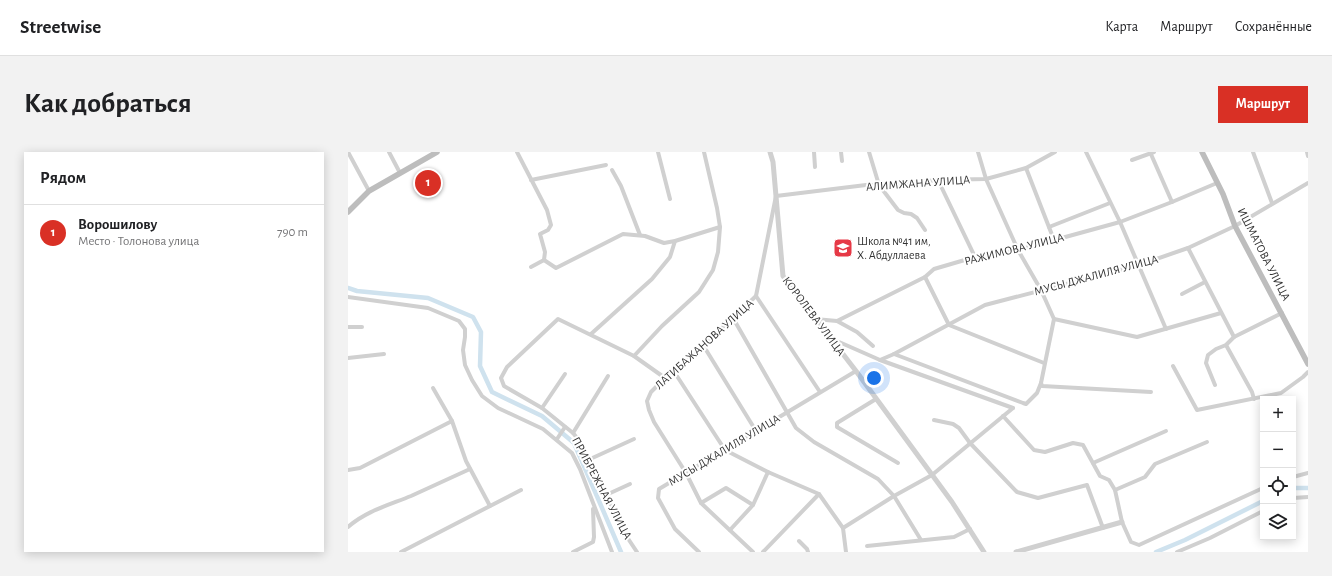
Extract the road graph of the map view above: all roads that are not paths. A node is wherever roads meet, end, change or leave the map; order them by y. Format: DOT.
graph roads {
  1 [pos="348,152"];
  2 [pos="389,152"];
  3 [pos="517,152"];
  4 [pos="658,152"];
  5 [pos="704,152"];
  6 [pos="770,152"];
  7 [pos="814,152"];
  8 [pos="841,152"];
  9 [pos="869,152"];
  10 [pos="978,152"];
  11 [pos="1055,152"];
  12 [pos="1086,152"];
  13 [pos="1151,152"];
  14 [pos="1202,152"];
  15 [pos="1253,152"];
  16 [pos="1307,152"];
  17 [pos="434,153"];
  18 [pos="1308,156"];
  19 [pos="1132,160"];
  20 [pos="842,161"];
  21 [pos="606,165"];
  22 [pos="815,167"];
  23 [pos="1026,168"];
  24 [pos="612,170"];
  25 [pos="400,173"];
  26 [pos="986,179"];
  27 [pos="531,180"];
  28 [pos="938,180"];
  29 [pos="1217,183"];
  30 [pos="1308,183"];
  31 [pos="879,186"];
  32 [pos="369,191"];
  33 [pos="776,196"];
  34 [pos="670,199"];
  35 [pos="1110,202"];
  36 [pos="1172,202"];
  37 [pos="1272,203"];
  38 [pos="348,212"];
  39 [pos="1120,222"];
  40 [pos="1235,226"];
  41 [pos="720,227"];
  42 [pos="1049,227"];
  43 [pos="925,230"];
  44 [pos="640,235"];
  45 [pos="1054,240"];
  46 [pos="675,241"];
  47 [pos="1188,248"];
  48 [pos="1018,250"];
  49 [pos="975,257"];
  50 [pos="544,260"];
  51 [pos="1139,265"];
  52 [pos="531,267"];
  53 [pos="925,277"];
  54 [pos="1205,282"];
  55 [pos="1041,290"];
  56 [pos="1182,294"];
  57 [pos="756,296"];
  58 [pos="348,297"];
  59 [pos="1221,313"];
  60 [pos="1282,313"];
  61 [pos="733,318"];
  62 [pos="815,319"];
  63 [pos="1054,319"];
  64 [pos="837,321"];
  65 [pos="949,325"];
  66 [pos="348,327"];
  67 [pos="362,327"];
  68 [pos="1166,329"];
  69 [pos="591,334"];
  70 [pos="1234,337"];
  71 [pos="830,338"];
  72 [pos="1226,344"];
  73 [pos="703,345"];
  74 [pos="872,346"];
  75 [pos="384,354"];
  76 [pos="894,354"];
  77 [pos="634,356"];
  78 [pos="348,358"];
  79 [pos="880,360"];
  80 [pos="1044,363"];
  81 [pos="1308,364"];
  82 [pos="1173,366"];
  83 [pos="673,370"];
  84 [pos="856,371"];
  85 [pos="1308,372"];
  86 [pos="565,374"];
  87 [pos="608,376"];
  88 [pos="665,378"];
  89 [pos="1041,384"];
  90 [pos="1215,385"];
  91 [pos="433,388"];
  92 [pos="820,392"];
  93 [pos="1151,392"];
  94 [pos="876,399"];
  95 [pos="1254,399"];
  96 [pos="542,408"];
  97 [pos="788,412"];
  98 [pos="1003,416"];
  99 [pos="934,420"];
  100 [pos="452,421"];
  101 [pos="565,427"];
  102 [pos="756,431"];
  103 [pos="1166,431"];
  104 [pos="573,433"];
  105 [pos="557,439"];
  106 [pos="634,439"];
  107 [pos="1207,442"];
  108 [pos="970,443"];
  109 [pos="725,450"];
  110 [pos="588,460"];
  111 [pos="898,463"];
  112 [pos="1093,463"];
  113 [pos="470,469"];
  114 [pos="348,470"];
  115 [pos="768,472"];
  116 [pos="686,473"];
  117 [pos="1308,473"];
  118 [pos="932,475"];
  119 [pos="1296,476"];
  120 [pos="630,484"];
  121 [pos="1260,489"];
  122 [pos="521,490"];
  123 [pos="1115,490"];
  124 [pos="606,494"];
  125 [pos="819,494"];
  126 [pos="894,496"];
  127 [pos="1308,497"];
  128 [pos="1296,498"];
  129 [pos="701,503"];
  130 [pos="592,504"];
  131 [pos="753,504"];
  132 [pos="490,506"];
  133 [pos="1260,513"];
  134 [pos="1122,522"];
  135 [pos="348,527"];
  136 [pos="843,528"];
  137 [pos="970,528"];
  138 [pos="1103,528"];
  139 [pos="730,530"];
  140 [pos="921,540"];
  141 [pos="799,541"];
  142 [pos="867,546"];
  143 [pos="401,552"];
  144 [pos="573,552"];
  145 [pos="612,552"];
  146 [pos="637,552"];
  147 [pos="699,552"];
  148 [pos="753,552"];
  149 [pos="763,552"];
  150 [pos="808,552"];
  151 [pos="846,552"];
  152 [pos="984,552"];
  153 [pos="1016,552"];
  154 [pos="1177,552"];
  1 -- 32 [label="street"];
  2 -- 25 [label="street"];
  3 -- 27 [label="street"];
  4 -- 34 [label="street"];
  5 -- 41 [label="street"];
  6 -- 33 [label="street, КОРОЛЕВА УЛИЦА"];
  7 -- 22 [label="street"];
  8 -- 20 [label="street"];
  9 -- 31 [label="street"];
  10 -- 26 [label="street"];
  11 -- 23 [label="street, АЛИМЖАНА УЛИЦА"];
  12 -- 35 [label="street"];
  13 -- 19 [label="street"];
  13 -- 36 [label="street"];
  14 -- 29 [label="main road, ИШМАТОВА УЛИЦА"];
  15 -- 37 [label="street"];
  16 -- 18 [label="street"];
  17 -- 25 [label="main road"];
  21 -- 27 [label="street"];
  23 -- 26 [label="street, АЛИМЖАНА УЛИЦА"];
  23 -- 42 [label="street"];
  24 -- 44 [label="street"];
  25 -- 32 [label="main road"];
  26 -- 28 [label="street, АЛИМЖАНА УЛИЦА"];
  26 -- 48 [label="street"];
  27 -- 50 [label="street"];
  28 -- 31 [label="street, АЛИМЖАНА УЛИЦА"];
  28 -- 49 [label="street"];
  29 -- 36 [label="street, РАЖИМОВА УЛИЦА"];
  29 -- 40 [label="main road, ИШМАТОВА УЛИЦА"];
  30 -- 37 [label="street, МУСЫ ДЖАЛИЛЯ УЛИЦА"];
  31 -- 33 [label="street, АЛИМЖАНА УЛИЦА"];
  31 -- 43 [label="street"];
  32 -- 38 [label="main road"];
  33 -- 57 [label="street, ЛАТИБАЖАНОВА УЛИЦА"];
  33 -- 62 [label="street, КОРОЛЕВА УЛИЦА"];
  35 -- 39 [label="street"];
  35 -- 42 [label="street"];
  36 -- 39 [label="street, РАЖИМОВА УЛИЦА"];
  37 -- 40 [label="street, МУСЫ ДЖАЛИЛЯ УЛИЦА"];
  39 -- 45 [label="street, РАЖИМОВА УЛИЦА"];
  39 -- 51 [label="street"];
  40 -- 47 [label="street, МУСЫ ДЖАЛИЛЯ УЛИЦА"];
  40 -- 60 [label="main road, ИШМАТОВА УЛИЦА"];
  41 -- 46 [label="street"];
  41 -- 77 [label="street"];
  42 -- 45 [label="street"];
  44 -- 46 [label="street"];
  44 -- 50 [label="street"];
  45 -- 48 [label="street, РАЖИМОВА УЛИЦА"];
  46 -- 69 [label="street"];
  47 -- 51 [label="street, МУСЫ ДЖАЛИЛЯ УЛИЦА"];
  47 -- 54 [label="street"];
  48 -- 49 [label="street, РАЖИМОВА УЛИЦА"];
  48 -- 55 [label="street"];
  49 -- 53 [label="street, РАЖИМОВА УЛИЦА"];
  50 -- 52 [label="street"];
  51 -- 55 [label="street, МУСЫ ДЖАЛИЛЯ УЛИЦА"];
  51 -- 68 [label="street"];
  53 -- 64 [label="street, РАЖИМОВА УЛИЦА"];
  53 -- 65 [label="street"];
  54 -- 56 [label="street"];
  54 -- 59 [label="street"];
  55 -- 63 [label="street"];
  55 -- 65 [label="street, МУСЫ ДЖАЛИЛЯ УЛИЦА"];
  57 -- 61 [label="street, ЛАТИБАЖАНОВА УЛИЦА"];
  57 -- 92 [label="street"];
  58 -- 105 [label="street"];
  59 -- 68 [label="street"];
  59 -- 70 [label="street"];
  60 -- 70 [label="street"];
  60 -- 81 [label="main road, ИШМАТОВА УЛИЦА"];
  61 -- 73 [label="street, ЛАТИБАЖАНОВА УЛИЦА"];
  61 -- 97 [label="street"];
  62 -- 64 [label="street"];
  62 -- 71 [label="street, КОРОЛЕВА УЛИЦА"];
  63 -- 68 [label="street"];
  63 -- 80 [label="street"];
  64 -- 74 [label="street"];
  65 -- 76 [label="street, МУСЫ ДЖАЛИЛЯ УЛИЦА"];
  65 -- 80 [label="street"];
  66 -- 67 [label="street"];
  69 -- 77 [label="street, ПРИБРЕЖНАЯ УЛИЦА"];
  69 -- 96 [label="street, ПРИБРЕЖНАЯ УЛИЦА"];
  70 -- 72 [label="street"];
  71 -- 79 [label="street"];
  71 -- 84 [label="street, КОРОЛЕВА УЛИЦА"];
  72 -- 90 [label="street"];
  72 -- 95 [label="street"];
  73 -- 83 [label="street, ЛАТИБАЖАНОВА УЛИЦА"];
  73 -- 102 [label="street"];
  75 -- 78 [label="street"];
  76 -- 79 [label="street, МУСЫ ДЖАЛИЛЯ УЛИЦА"];
  76 -- 89 [label="street"];
  77 -- 88 [label="street, ПРИБРЕЖНАЯ УЛИЦА"];
  79 -- 98 [label="street"];
  80 -- 89 [label="street"];
  82 -- 95 [label="street"];
  83 -- 88 [label="street, ЛАТИБАЖАНОВА УЛИЦА"];
  83 -- 109 [label="street"];
  84 -- 92 [label="street, МУСЫ ДЖАЛИЛЯ УЛИЦА"];
  84 -- 94 [label="street, КОРОЛЕВА УЛИЦА"];
  85 -- 95 [label="street"];
  86 -- 96 [label="street"];
  87 -- 104 [label="street"];
  88 -- 116 [label="street, ЛАТИБАЖАНОВА УЛИЦА"];
  89 -- 93 [label="street"];
  91 -- 100 [label="street"];
  92 -- 97 [label="street, МУСЫ ДЖАЛИЛЯ УЛИЦА"];
  94 -- 111 [label="street"];
  94 -- 118 [label="street, КОРОЛЕВА УЛИЦА"];
  96 -- 101 [label="street, ПРИБРЕЖНАЯ УЛИЦА"];
  97 -- 102 [label="street, МУСЫ ДЖАЛИЛЯ УЛИЦА"];
  97 -- 126 [label="street"];
  98 -- 108 [label="street"];
  98 -- 112 [label="street"];
  99 -- 108 [label="street"];
  100 -- 113 [label="street"];
  100 -- 114 [label="street"];
  101 -- 104 [label="street, ПРИБРЕЖНАЯ УЛИЦА"];
  101 -- 105 [label="street"];
  102 -- 109 [label="street, МУСЫ ДЖАЛИЛЯ УЛИЦА"];
  103 -- 112 [label="street"];
  104 -- 110 [label="street, ПРИБРЕЖНАЯ УЛИЦА"];
  105 -- 130 [label="street"];
  106 -- 110 [label="street"];
  107 -- 123 [label="street"];
  108 -- 118 [label="street"];
  108 -- 138 [label="street"];
  109 -- 115 [label="street"];
  109 -- 116 [label="street, МУСЫ ДЖАЛИЛЯ УЛИЦА"];
  110 -- 124 [label="street, ПРИБРЕЖНАЯ УЛИЦА"];
  112 -- 123 [label="street"];
  113 -- 132 [label="street"];
  113 -- 135 [label="street"];
  115 -- 125 [label="street"];
  115 -- 131 [label="street"];
  116 -- 129 [label="street, ЛАТИБАЖАНОВА УЛИЦА"];
  116 -- 147 [label="street, МУСЫ ДЖАЛИЛЯ УЛИЦА"];
  117 -- 119 [label="street"];
  118 -- 126 [label="street"];
  118 -- 137 [label="street, КОРОЛЕВА УЛИЦА"];
  120 -- 124 [label="street"];
  121 -- 134 [label="street"];
  122 -- 132 [label="street"];
  123 -- 134 [label="street"];
  124 -- 146 [label="street, ПРИБРЕЖНАЯ УЛИЦА"];
  125 -- 136 [label="street"];
  125 -- 149 [label="street"];
  126 -- 136 [label="street"];
  126 -- 140 [label="street"];
  127 -- 128 [label="street"];
  129 -- 131 [label="street"];
  129 -- 139 [label="street, ЛАТИБАЖАНОВА УЛИЦА"];
  130 -- 144 [label="street"];
  130 -- 145 [label="street"];
  131 -- 139 [label="street"];
  132 -- 143 [label="street"];
  133 -- 154 [label="street"];
  134 -- 138 [label="street"];
  136 -- 151 [label="street"];
  137 -- 140 [label="street"];
  137 -- 152 [label="street, КОРОЛЕВА УЛИЦА"];
  138 -- 153 [label="street"];
  139 -- 148 [label="street, ЛАТИБАЖАНОВА УЛИЦА"];
  140 -- 142 [label="street"];
  141 -- 150 [label="street"];
}
